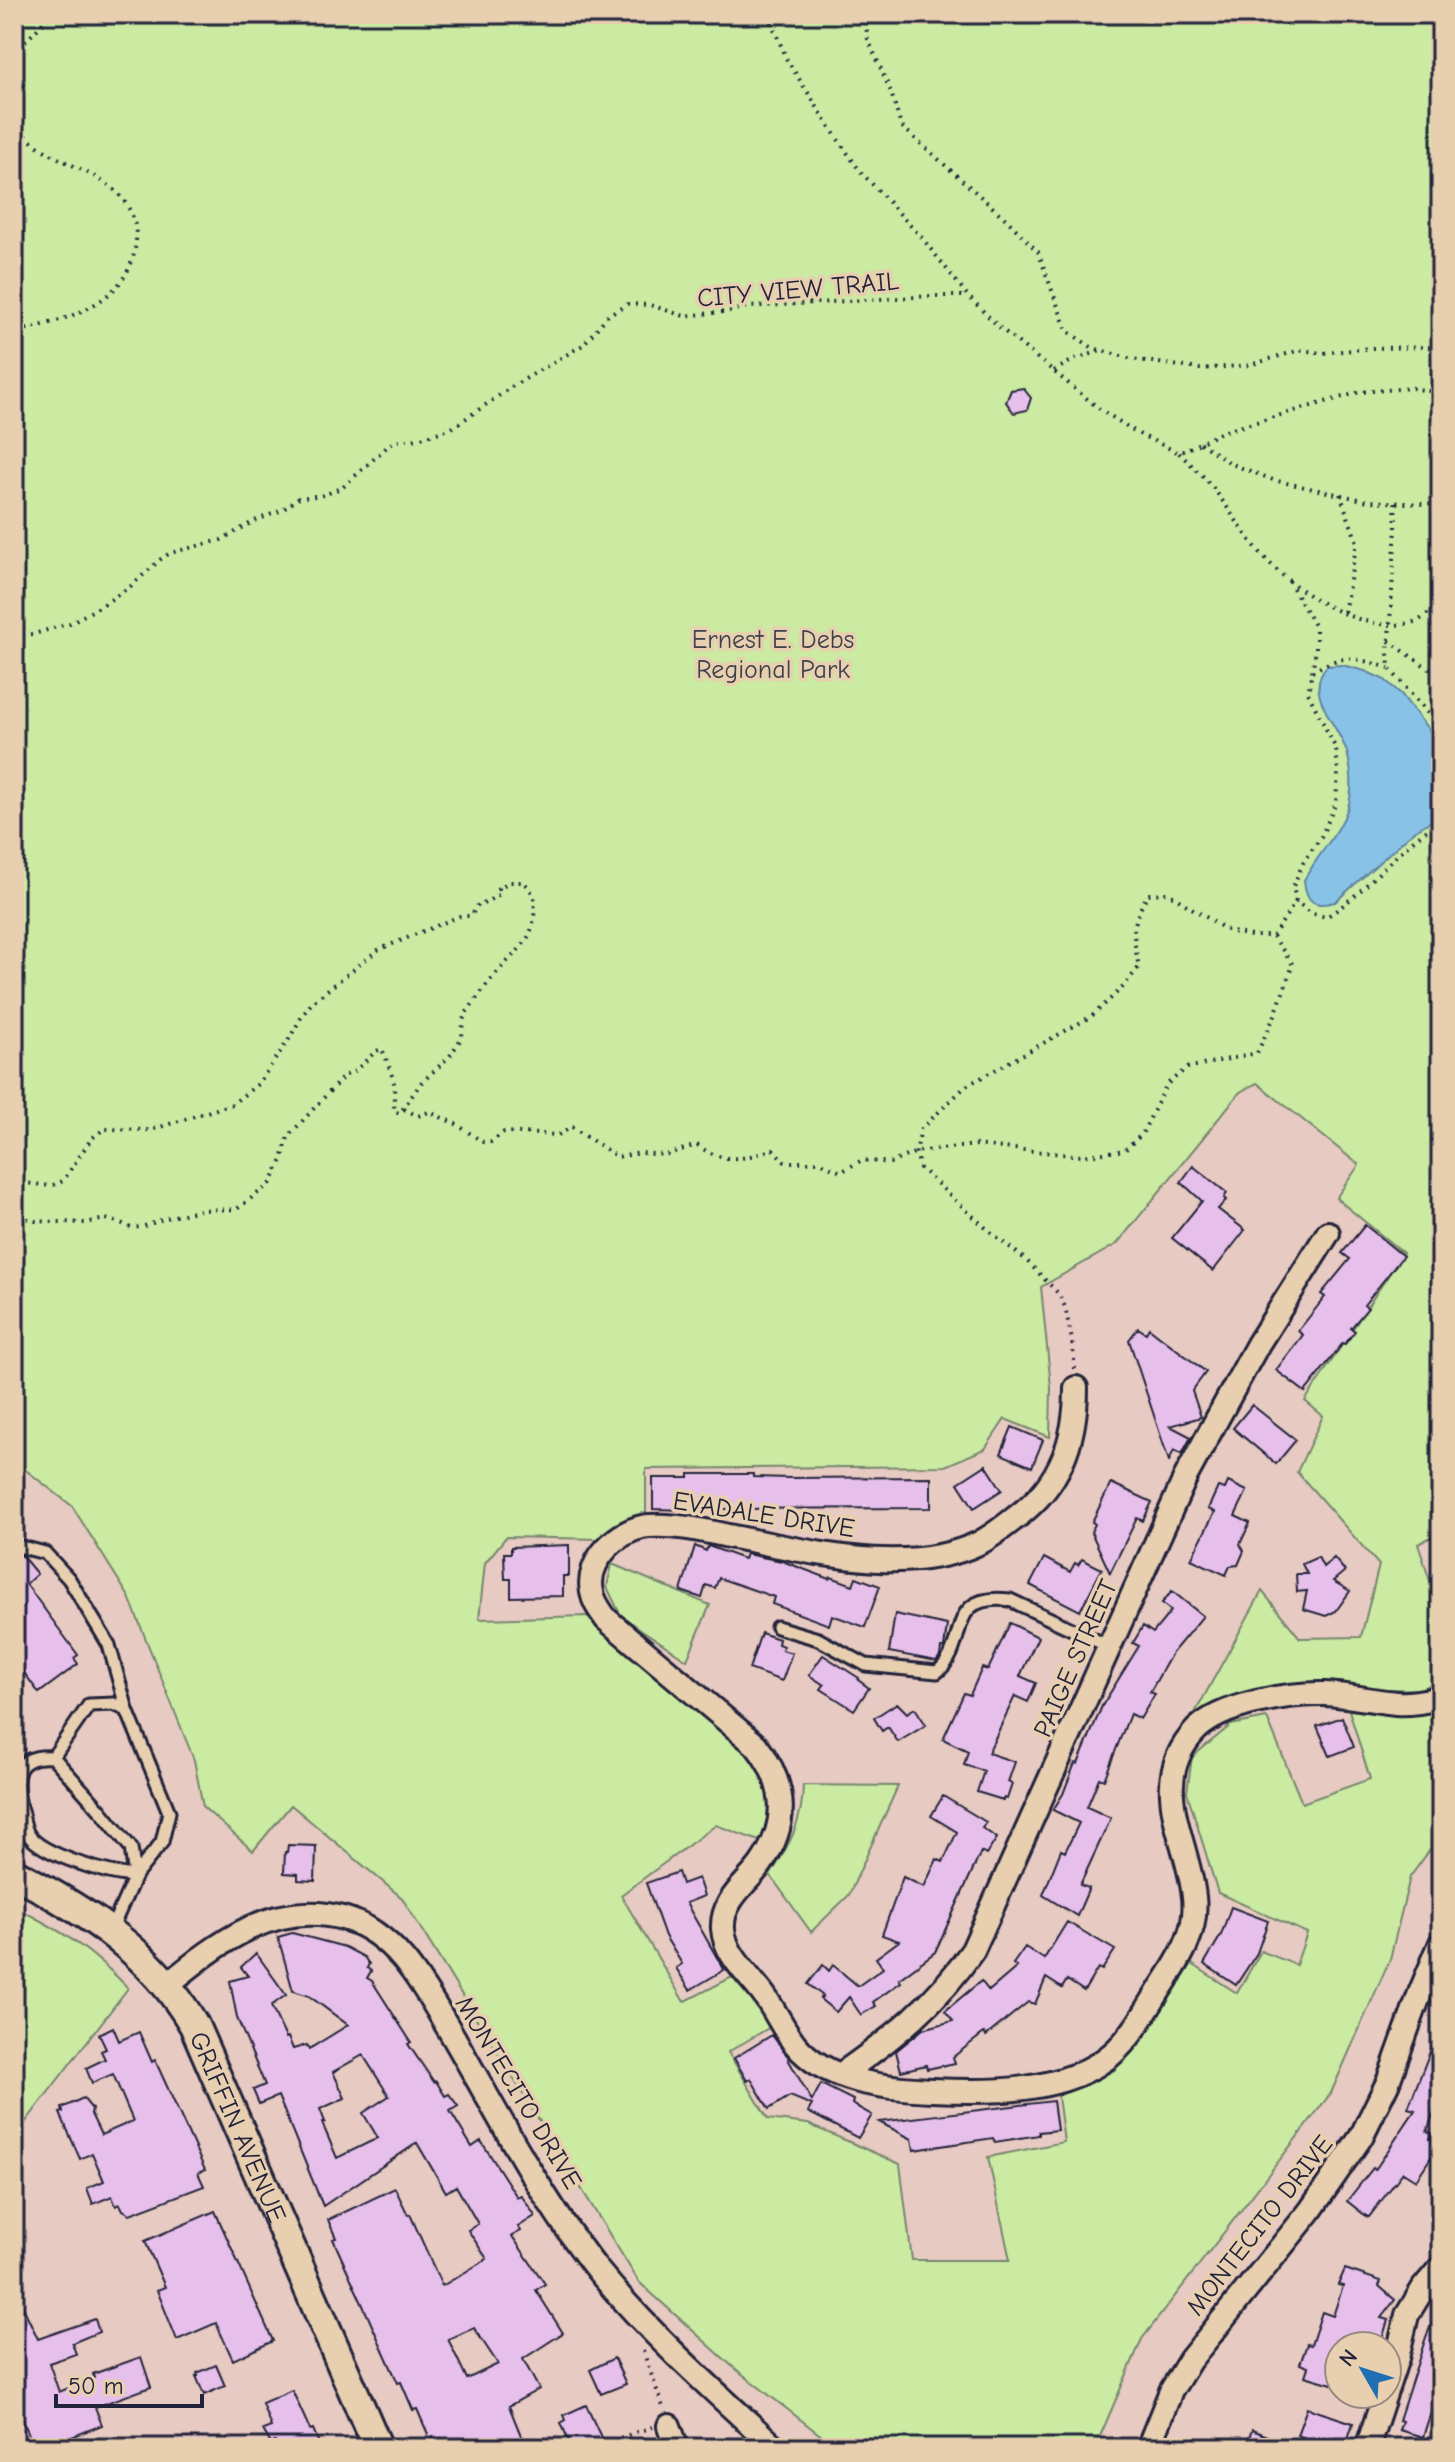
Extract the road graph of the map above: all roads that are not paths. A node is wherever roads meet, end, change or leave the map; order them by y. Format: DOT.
graph roads {
  1 [pos="1328,1233"];
  2 [pos="1076,1388"];
  3 [pos="14,1545"];
  4 [pos="777,1627"];
  5 [pos="1111,1647"];
  6 [pos="1441,1698"];
  7 [pos="127,1710"];
  8 [pos="53,1757"];
  9 [pos="14,1873"];
  10 [pos="135,1876"];
  11 [pos="111,1931"];
  12 [pos="1441,1943"];
  13 [pos="167,1985"];
  14 [pos="840,2075"];
  15 [pos="1441,2267"];
  16 [pos="1403,2332"];
  17 [pos="1380,2410"];
  18 [pos="669,2426"];
  19 [pos="378,2448"];
  20 [pos="677,2448"];
  21 [pos="776,2448"];
  22 [pos="1148,2448"];
  23 [pos="1367,2448"];
  1 -- 5 [label="street, PAIGE STREET"];
  2 -- 14 [label="street, EVADALE DRIVE"];
  3 -- 7 [label="lane"];
  4 -- 5 [label="lane"];
  5 -- 14 [label="street, PAIGE STREET"];
  6 -- 14 [label="street, EVADALE DRIVE"];
  7 -- 8 [label="lane"];
  7 -- 10 [label="lane"];
  8 -- 10 [label="lane"];
  8 -- 10 [label="lane"];
  9 -- 11 [label="street, GRIFFIN AVENUE"];
  10 -- 11 [label="lane"];
  11 -- 13 [label="street, GRIFFIN AVENUE"];
  12 -- 22 [label="street, MONTECITO DRIVE"];
  13 -- 19 [label="street, GRIFFIN AVENUE"];
  13 -- 21 [label="street, MONTECITO DRIVE"];
  15 -- 16 [label="street"];
  17 -- 23 [label="street"];
  18 -- 20 [label="street"];
}
